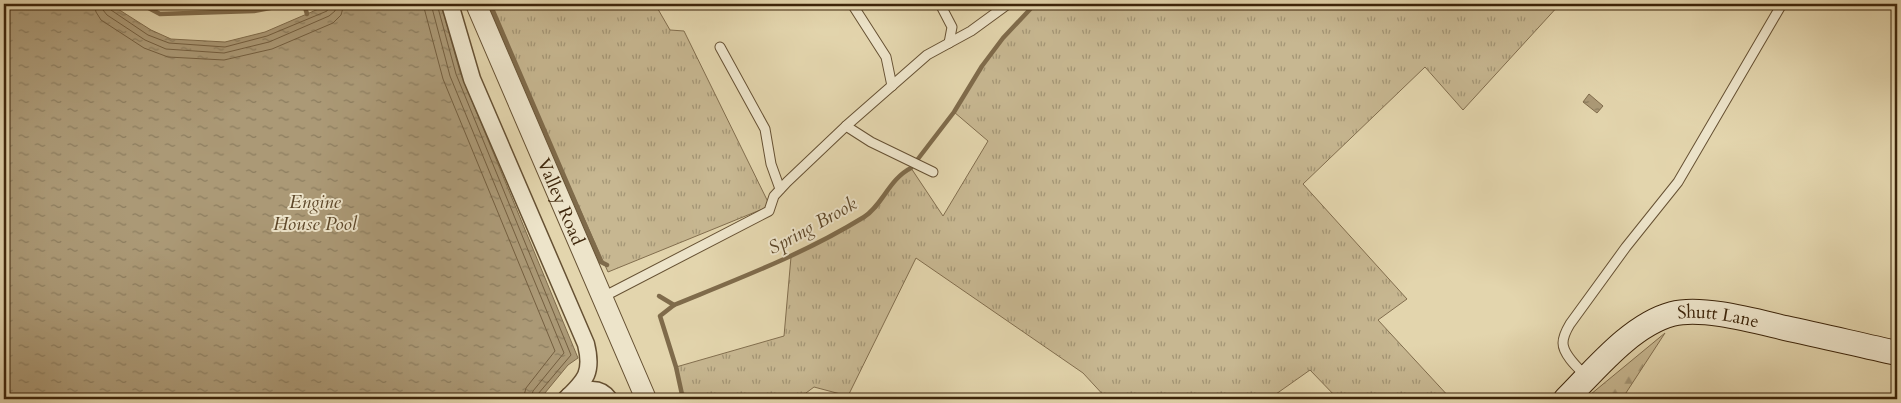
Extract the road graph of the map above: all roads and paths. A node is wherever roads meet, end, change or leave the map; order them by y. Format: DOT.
graph roads {
  1 [pos="450,4"];
  2 [pos="476,4"];
  3 [pos="852,4"];
  4 [pos="940,4"];
  5 [pos="1008,4"];
  6 [pos="1782,4"];
  7 [pos="949,43"];
  8 [pos="720,47"];
  9 [pos="892,86"];
  10 [pos="846,126"];
  11 [pos="933,172"];
  12 [pos="780,189"];
  13 [pos="603,297"];
  14 [pos="1897,353"];
  15 [pos="1587,378"];
  16 [pos="567,398"];
  17 [pos="609,399"];
  18 [pos="646,399"];
  19 [pos="1566,399"];
  1 -- 16 [label="street"];
  2 -- 13 [label="street, Valley Road"];
  3 -- 9 [label="lane"];
  4 -- 7 [label="lane"];
  5 -- 7 [label="lane"];
  6 -- 15 [label="lane"];
  7 -- 9 [label="lane"];
  8 -- 12 [label="lane"];
  9 -- 10 [label="lane"];
  10 -- 11 [label="lane"];
  10 -- 12 [label="lane"];
  12 -- 13 [label="lane"];
  13 -- 18 [label="street, Valley Road"];
  14 -- 15 [label="main road, Shutt Lane"];
  15 -- 19 [label="main road, Shutt Lane"];
  16 -- 17 [label="street"];
}
